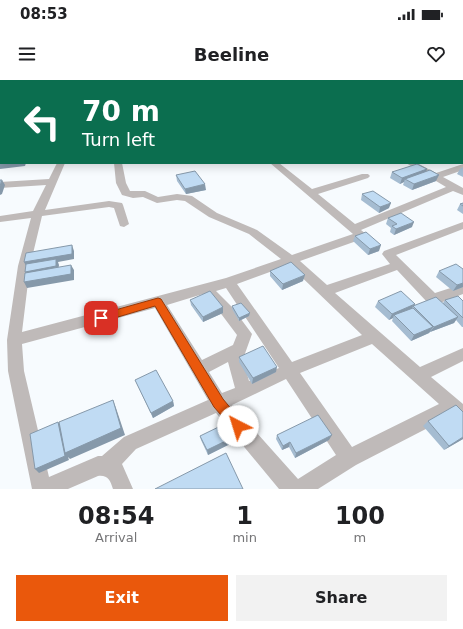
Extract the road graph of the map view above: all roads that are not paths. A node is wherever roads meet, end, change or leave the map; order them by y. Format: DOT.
graph roads {
  1 [pos="61,164"];
  2 [pos="118,164"];
  3 [pos="275,164"];
  4 [pos="412,164"];
  5 [pos="463,167"];
  6 [pos="366,176"];
  7 [pos="435,177"];
  8 [pos="52,182"];
  9 [pos="0,185"];
  10 [pos="459,190"];
  11 [pos="311,193"];
  12 [pos="37,215"];
  13 [pos="0,219"];
  14 [pos="124,224"];
  15 [pos="463,225"];
  16 [pos="357,232"];
  17 [pos="388,254"];
  18 [pos="291,260"];
  19 [pos="399,265"];
  20 [pos="229,282"];
  21 [pos="205,288"];
  22 [pos="463,289"];
  23 [pos="325,291"];
  24 [pos="158,302"];
  25 [pos="374,337"];
  26 [pos="14,340"];
  27 [pos="239,349"];
  28 [pos="463,354"];
  29 [pos="199,369"];
  30 [pos="290,370"];
  31 [pos="420,375"];
  32 [pos="244,391"];
  33 [pos="219,403"];
  34 [pos="458,410"];
  35 [pos="349,458"];
  36 [pos="107,465"];
  37 [pos="43,489"];
  38 [pos="123,489"];
  39 [pos="295,489"];
  40 [pos="300,489"];
  1 -- 8 [label="street"];
  2 -- 18 [label="street"];
  3 -- 11 [label="street"];
  4 -- 7 [label="street"];
  5 -- 7 [label="street"];
  6 -- 11 [label="street"];
  7 -- 10 [label="street"];
  8 -- 9 [label="street"];
  8 -- 12 [label="street"];
  10 -- 16 [label="street"];
  11 -- 16 [label="street"];
  12 -- 13 [label="street"];
  12 -- 14 [label="street"];
  12 -- 26 [label="street"];
  15 -- 17 [label="street"];
  16 -- 17 [label="street"];
  16 -- 18 [label="street"];
  17 -- 19 [label="street"];
  18 -- 20 [label="street"];
  18 -- 23 [label="street"];
  19 -- 22 [label="street"];
  19 -- 23 [label="street"];
  20 -- 21 [label="street"];
  20 -- 30 [label="street"];
  21 -- 24 [label="street"];
  21 -- 27 [label="street"];
  23 -- 25 [label="street"];
  24 -- 26 [label="street"];
  24 -- 29 [label="street"];
  25 -- 30 [label="street"];
  25 -- 31 [label="street"];
  26 -- 37 [label="street"];
  27 -- 29 [label="street"];
  27 -- 32 [label="street"];
  28 -- 31 [label="street"];
  29 -- 33 [label="street"];
  30 -- 32 [label="street"];
  30 -- 35 [label="street"];
  31 -- 34 [label="street"];
  32 -- 33 [label="street"];
  33 -- 36 [label="street"];
  33 -- 39 [label="street"];
  34 -- 35 [label="street"];
  35 -- 40 [label="street"];
  36 -- 37 [label="street"];
  36 -- 38 [label="street"];
}
